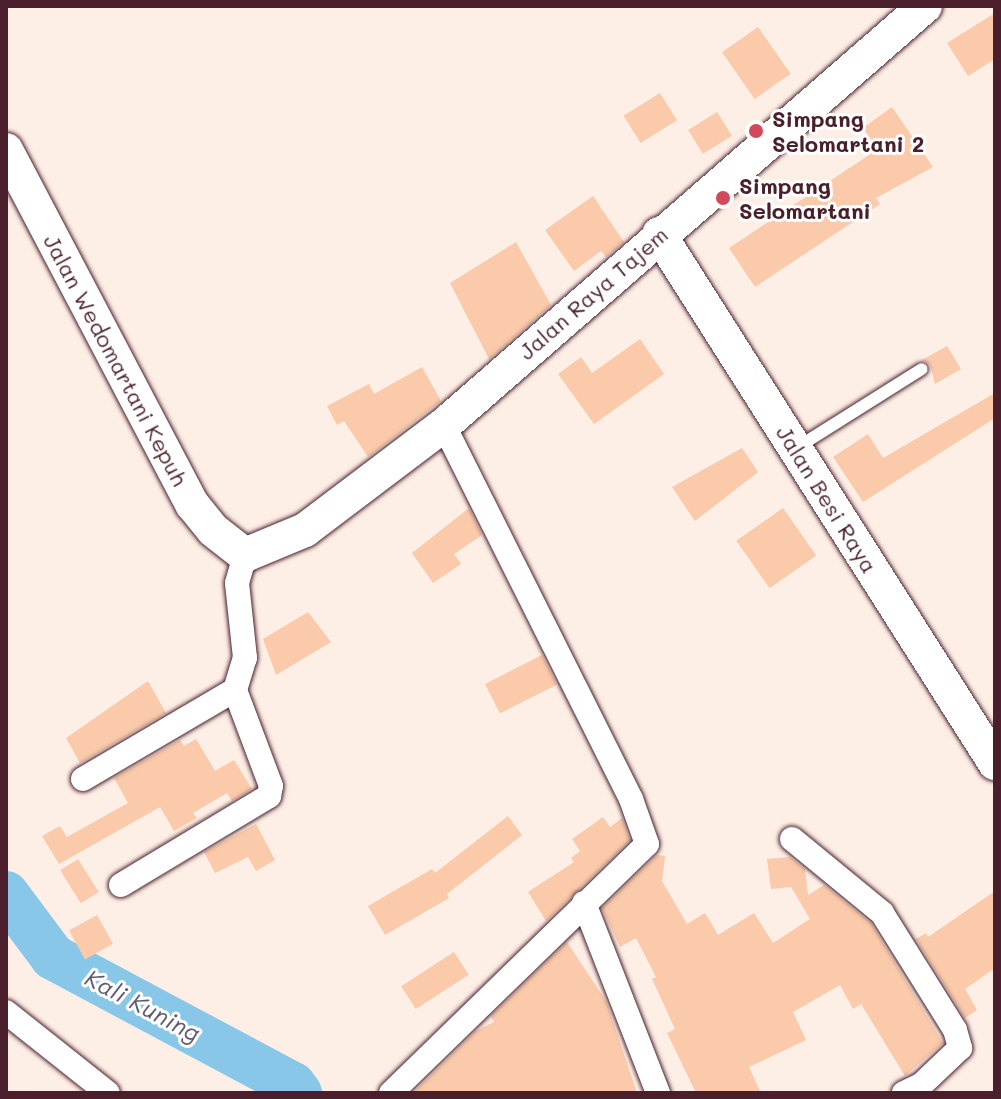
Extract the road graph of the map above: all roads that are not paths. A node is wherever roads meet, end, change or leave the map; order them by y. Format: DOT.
graph roads {
  1 [pos="925,6"];
  2 [pos="6,150"];
  3 [pos="659,234"];
  4 [pos="922,369"];
  5 [pos="444,425"];
  6 [pos="795,449"];
  7 [pos="245,555"];
  8 [pos="235,690"];
  9 [pos="995,763"];
  10 [pos="83,779"];
  11 [pos="792,839"];
  12 [pos="121,885"];
  13 [pos="584,903"];
  14 [pos="6,1012"];
  15 [pos="108,1093"];
  16 [pos="391,1093"];
  17 [pos="658,1093"];
  18 [pos="904,1093"];
  1 -- 3 [label="main road, Jalan Raya Tajem"];
  2 -- 7 [label="main road, Jalan Wedomartani Kepuh"];
  3 -- 5 [label="main road, Jalan Raya Tajem"];
  3 -- 6 [label="main road, Jalan Besi Raya"];
  4 -- 6 [label="lane"];
  5 -- 7 [label="main road, Jalan Raya Tajem"];
  5 -- 13 [label="street"];
  6 -- 9 [label="main road, Jalan Besi Raya"];
  7 -- 8 [label="street"];
  8 -- 10 [label="street"];
  8 -- 12 [label="street"];
  11 -- 18 [label="street"];
  13 -- 16 [label="street"];
  13 -- 17 [label="street"];
  14 -- 15 [label="street"];
}
